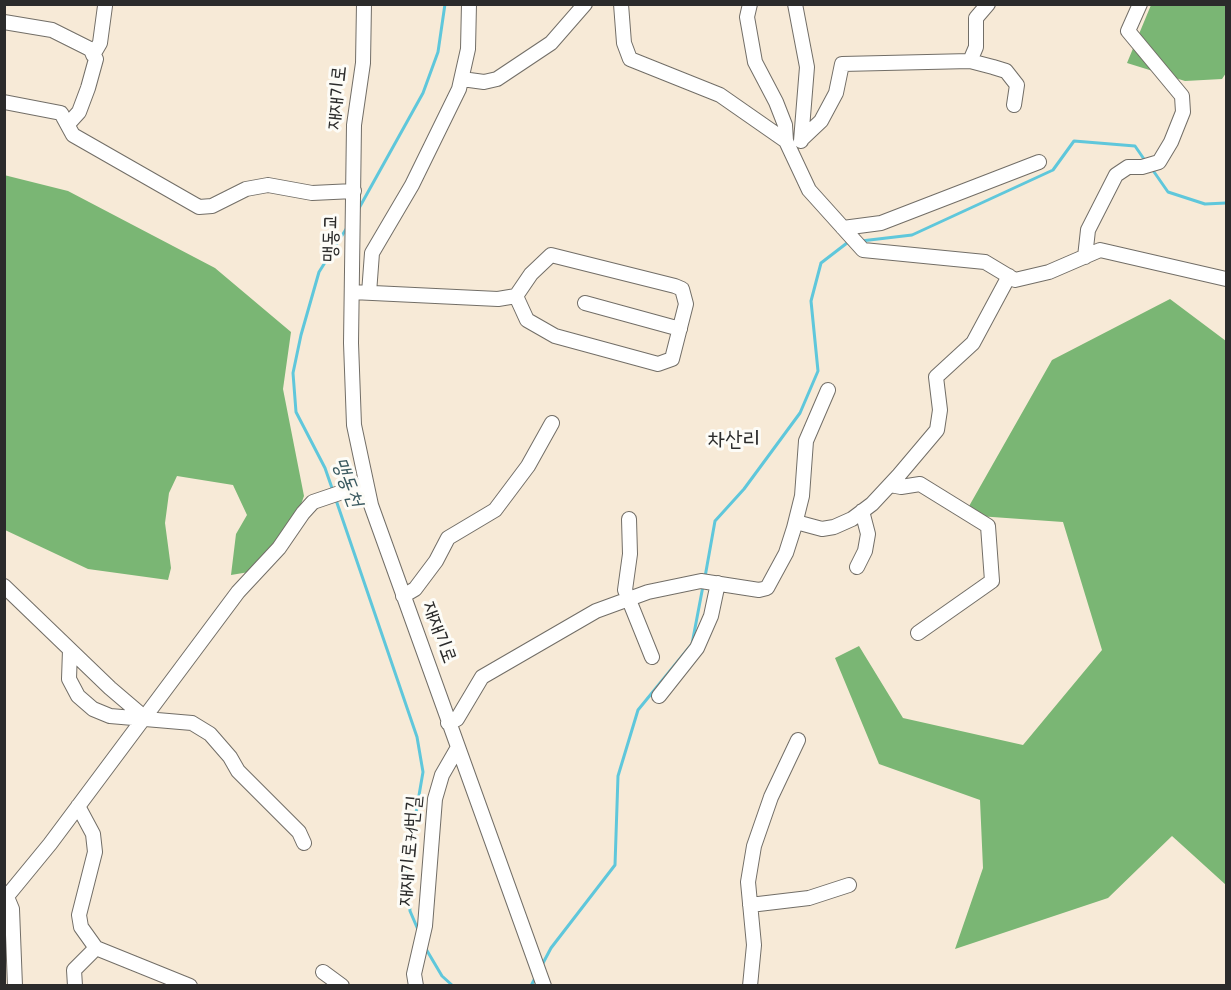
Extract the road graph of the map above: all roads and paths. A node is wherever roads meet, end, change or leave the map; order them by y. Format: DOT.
graph roads {
  1 [pos="364,4"];
  2 [pos="470,4"];
  3 [pos="585,4"];
  4 [pos="621,4"];
  5 [pos="795,4"];
  6 [pos="988,4"];
  7 [pos="1140,4"];
  8 [pos="105,6"];
  9 [pos="745,7"];
  10 [pos="4,22"];
  11 [pos="93,55"];
  12 [pos="970,62"];
  13 [pos="462,79"];
  14 [pos="4,102"];
  15 [pos="1014,105"];
  16 [pos="69,123"];
  17 [pos="803,138"];
  18 [pos="786,141"];
  19 [pos="793,156"];
  20 [pos="1039,162"];
  21 [pos="354,193"];
  22 [pos="846,232"];
  23 [pos="1086,257"];
  24 [pos="1009,276"];
  25 [pos="1227,279"];
  26 [pos="352,287"];
  27 [pos="369,293"];
  28 [pos="516,296"];
  29 [pos="585,303"];
  30 [pos="680,329"];
  31 [pos="828,390"];
  32 [pos="552,423"];
  33 [pos="366,484"];
  34 [pos="890,485"];
  35 [pos="862,511"];
  36 [pos="629,519"];
  37 [pos="796,522"];
  38 [pos="856,567"];
  39 [pos="710,582"];
  40 [pos="4,586"];
  41 [pos="403,596"];
  42 [pos="628,600"];
  43 [pos="918,633"];
  44 [pos="70,650"];
  45 [pos="652,657"];
  46 [pos="439,695"];
  47 [pos="659,696"];
  48 [pos="466,700"];
  49 [pos="144,717"];
  50 [pos="448,723"];
  51 [pos="798,740"];
  52 [pos="457,749"];
  53 [pos="78,806"];
  54 [pos="304,843"];
  55 [pos="849,885"];
  56 [pos="6,898"];
  57 [pos="750,905"];
  58 [pos="96,948"];
  59 [pos="323,972"];
  60 [pos="415,980"];
  61 [pos="543,983"];
  62 [pos="15,986"];
  63 [pos="75,986"];
  64 [pos="190,986"];
  65 [pos="342,986"];
  66 [pos="750,986"];
  1 -- 21 [label="street, 재재기로"];
  2 -- 13 [label="street"];
  3 -- 13 [label="street"];
  4 -- 18 [label="street"];
  5 -- 17 [label="street"];
  6 -- 12 [label="street"];
  7 -- 23 [label="street"];
  8 -- 11 [label="street"];
  9 -- 18 [label="street"];
  10 -- 11 [label="street"];
  11 -- 16 [label="street"];
  12 -- 15 [label="street"];
  12 -- 17 [label="street"];
  13 -- 27 [label="street"];
  14 -- 16 [label="street"];
  16 -- 21 [label="street"];
  17 -- 19 [label="street"];
  18 -- 19 [label="street"];
  19 -- 22 [label="street"];
  20 -- 22 [label="street"];
  21 -- 26 [label="street, 맹동교"];
  22 -- 24 [label="street"];
  23 -- 24 [label="street"];
  23 -- 25 [label="street"];
  24 -- 34 [label="street"];
  26 -- 27 [label="street"];
  26 -- 33 [label="street, 재재기로"];
  27 -- 28 [label="street"];
  28 -- 30 [label="street"];
  28 -- 30 [label="street"];
  29 -- 30 [label="street"];
  31 -- 37 [label="street"];
  32 -- 41 [label="street"];
  33 -- 41 [label="street, 재재기로"];
  33 -- 49 [label="street"];
  34 -- 35 [label="street"];
  34 -- 43 [label="street"];
  35 -- 37 [label="street"];
  35 -- 38 [label="street"];
  36 -- 42 [label="street"];
  37 -- 39 [label="street"];
  39 -- 42 [label="street"];
  39 -- 47 [label="street"];
  40 -- 44 [label="street"];
  41 -- 46 [label="street, 재재기로"];
  42 -- 45 [label="street"];
  42 -- 48 [label="street"];
  44 -- 49 [label="street"];
  44 -- 49 [label="street"];
  46 -- 48 [label="street"];
  46 -- 50 [label="street, 재재기로"];
  48 -- 50 [label="street"];
  49 -- 53 [label="street"];
  49 -- 54 [label="street"];
  50 -- 52 [label="street, 재재기로"];
  51 -- 57 [label="street"];
  52 -- 60 [label="street, 재재기로71번길"];
  52 -- 61 [label="street, 재재기로"];
  53 -- 56 [label="street"];
  53 -- 58 [label="street"];
  55 -- 57 [label="street"];
  56 -- 62 [label="street"];
  57 -- 66 [label="street"];
  58 -- 63 [label="street"];
  58 -- 64 [label="street"];
  59 -- 65 [label="street"];
}
